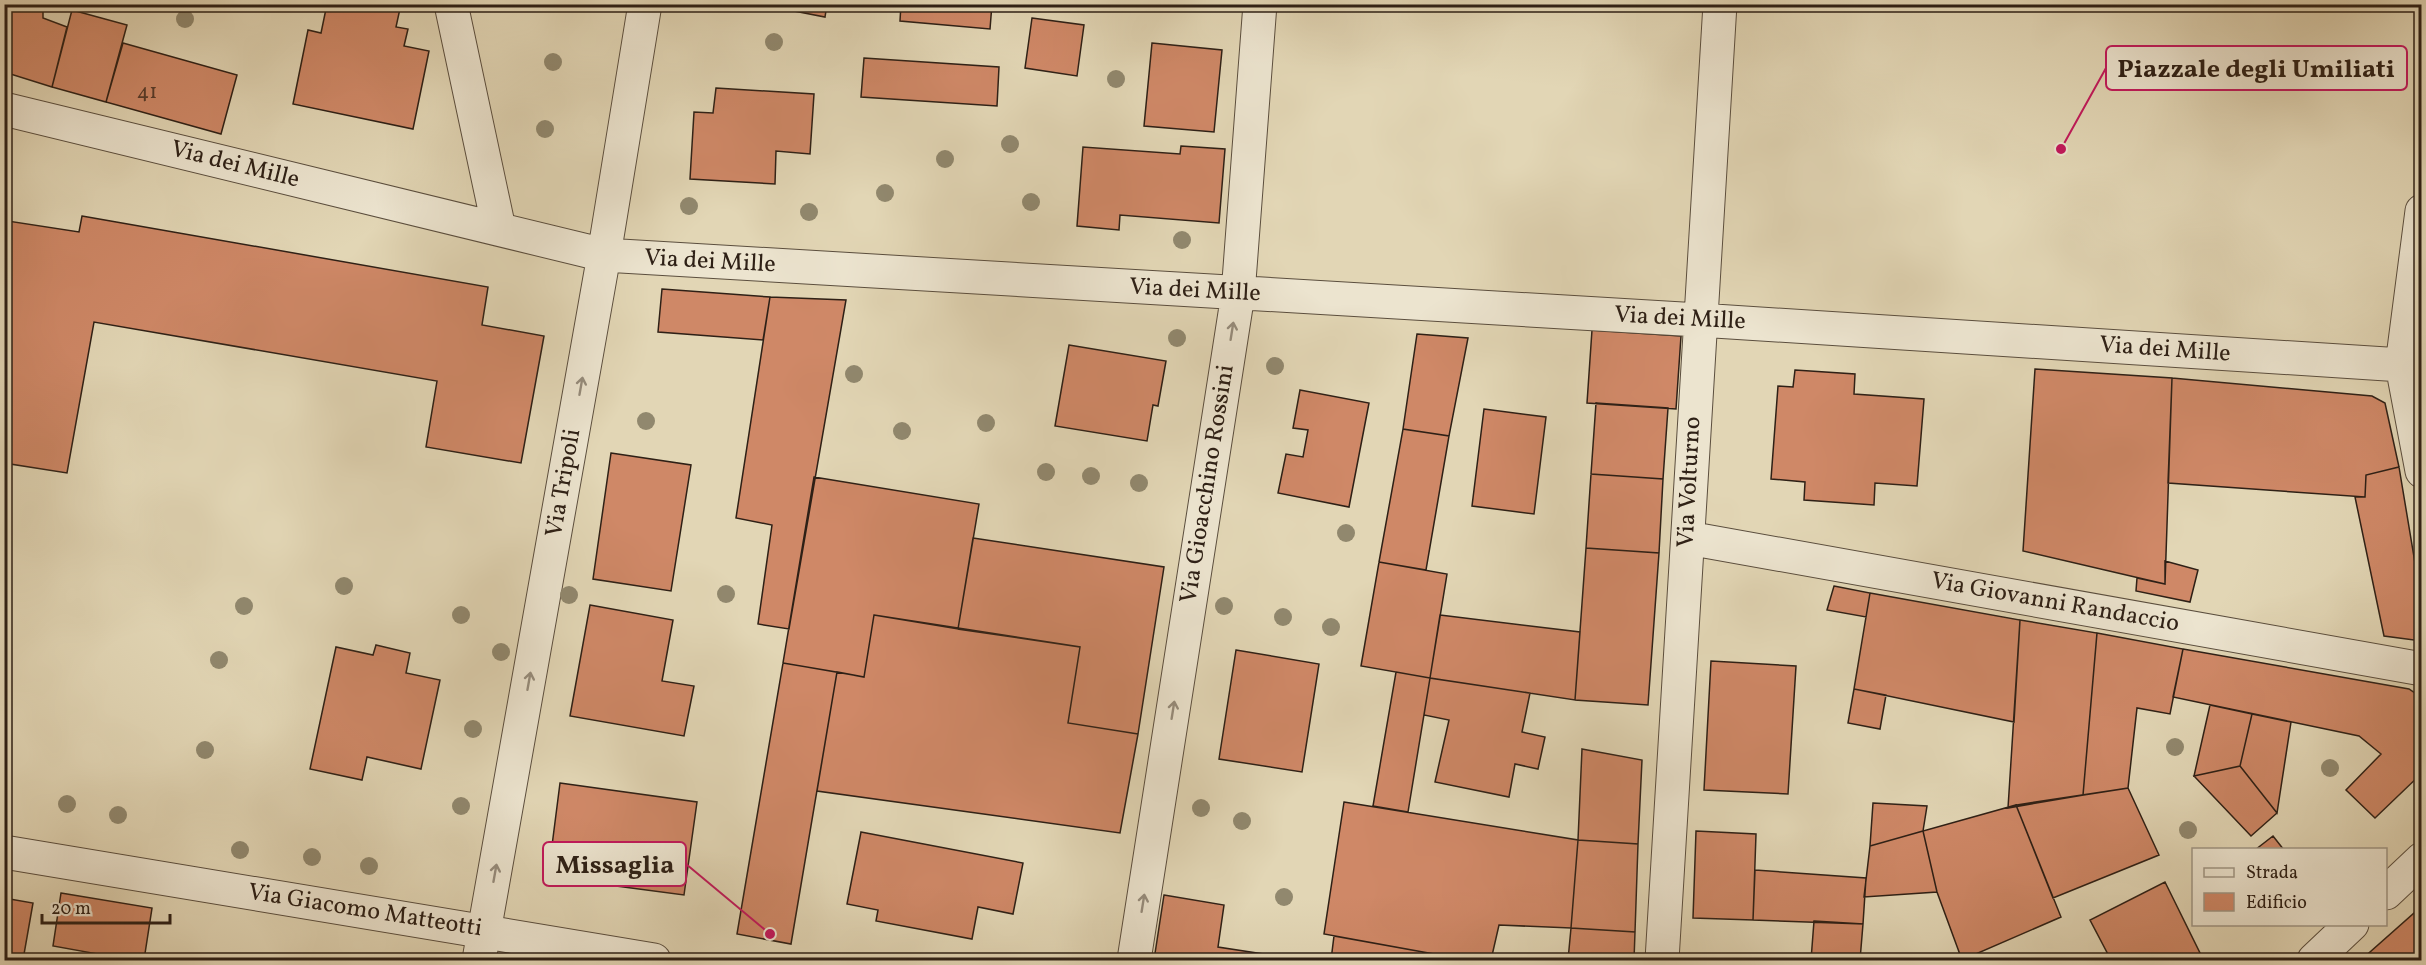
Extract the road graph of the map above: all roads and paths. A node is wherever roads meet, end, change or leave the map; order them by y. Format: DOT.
graph roads {
  1 [pos="451,4"];
  2 [pos="645,4"];
  3 [pos="1260,4"];
  4 [pos="1720,4"];
  5 [pos="4,109"];
  6 [pos="2421,211"];
  7 [pos="499,229"];
  8 [pos="604,255"];
  9 [pos="1238,294"];
  10 [pos="1699,320"];
  11 [pos="2402,365"];
  12 [pos="2421,471"];
  13 [pos="1688,538"];
  14 [pos="2421,669"];
  15 [pos="4,852"];
  16 [pos="2421,859"];
  17 [pos="2387,891"];
  18 [pos="2350,926"];
  19 [pos="482,946"];
  20 [pos="654,960"];
  21 [pos="1134,960"];
  22 [pos="1662,960"];
  23 [pos="2314,960"];
  1 -- 7 [label="street"];
  2 -- 8 [label="street, Via Tripoli"];
  3 -- 9 [label="street, Via Gioacchino Rossini"];
  4 -- 10 [label="street, Via Volturno"];
  5 -- 7 [label="street, Via dei Mille"];
  6 -- 11 [label="street"];
  7 -- 8 [label="street, Via dei Mille"];
  8 -- 9 [label="street, Via dei Mille"];
  19 -- 8 [label="street, Via Tripoli, one-way"];
  9 -- 10 [label="street, Via dei Mille"];
  21 -- 9 [label="street, Via Gioacchino Rossini, one-way"];
  10 -- 11 [label="street, Via dei Mille"];
  10 -- 13 [label="street, Via Volturno"];
  11 -- 12 [label="street"];
  13 -- 14 [label="street, Via Giovanni Randaccio"];
  13 -- 22 [label="street, Via Volturno"];
  15 -- 19 [label="street, Via Giacomo Matteotti"];
  16 -- 17 [label="street"];
  18 -- 23 [label="street"];
  19 -- 20 [label="street, Via Giacomo Matteotti"];
}
